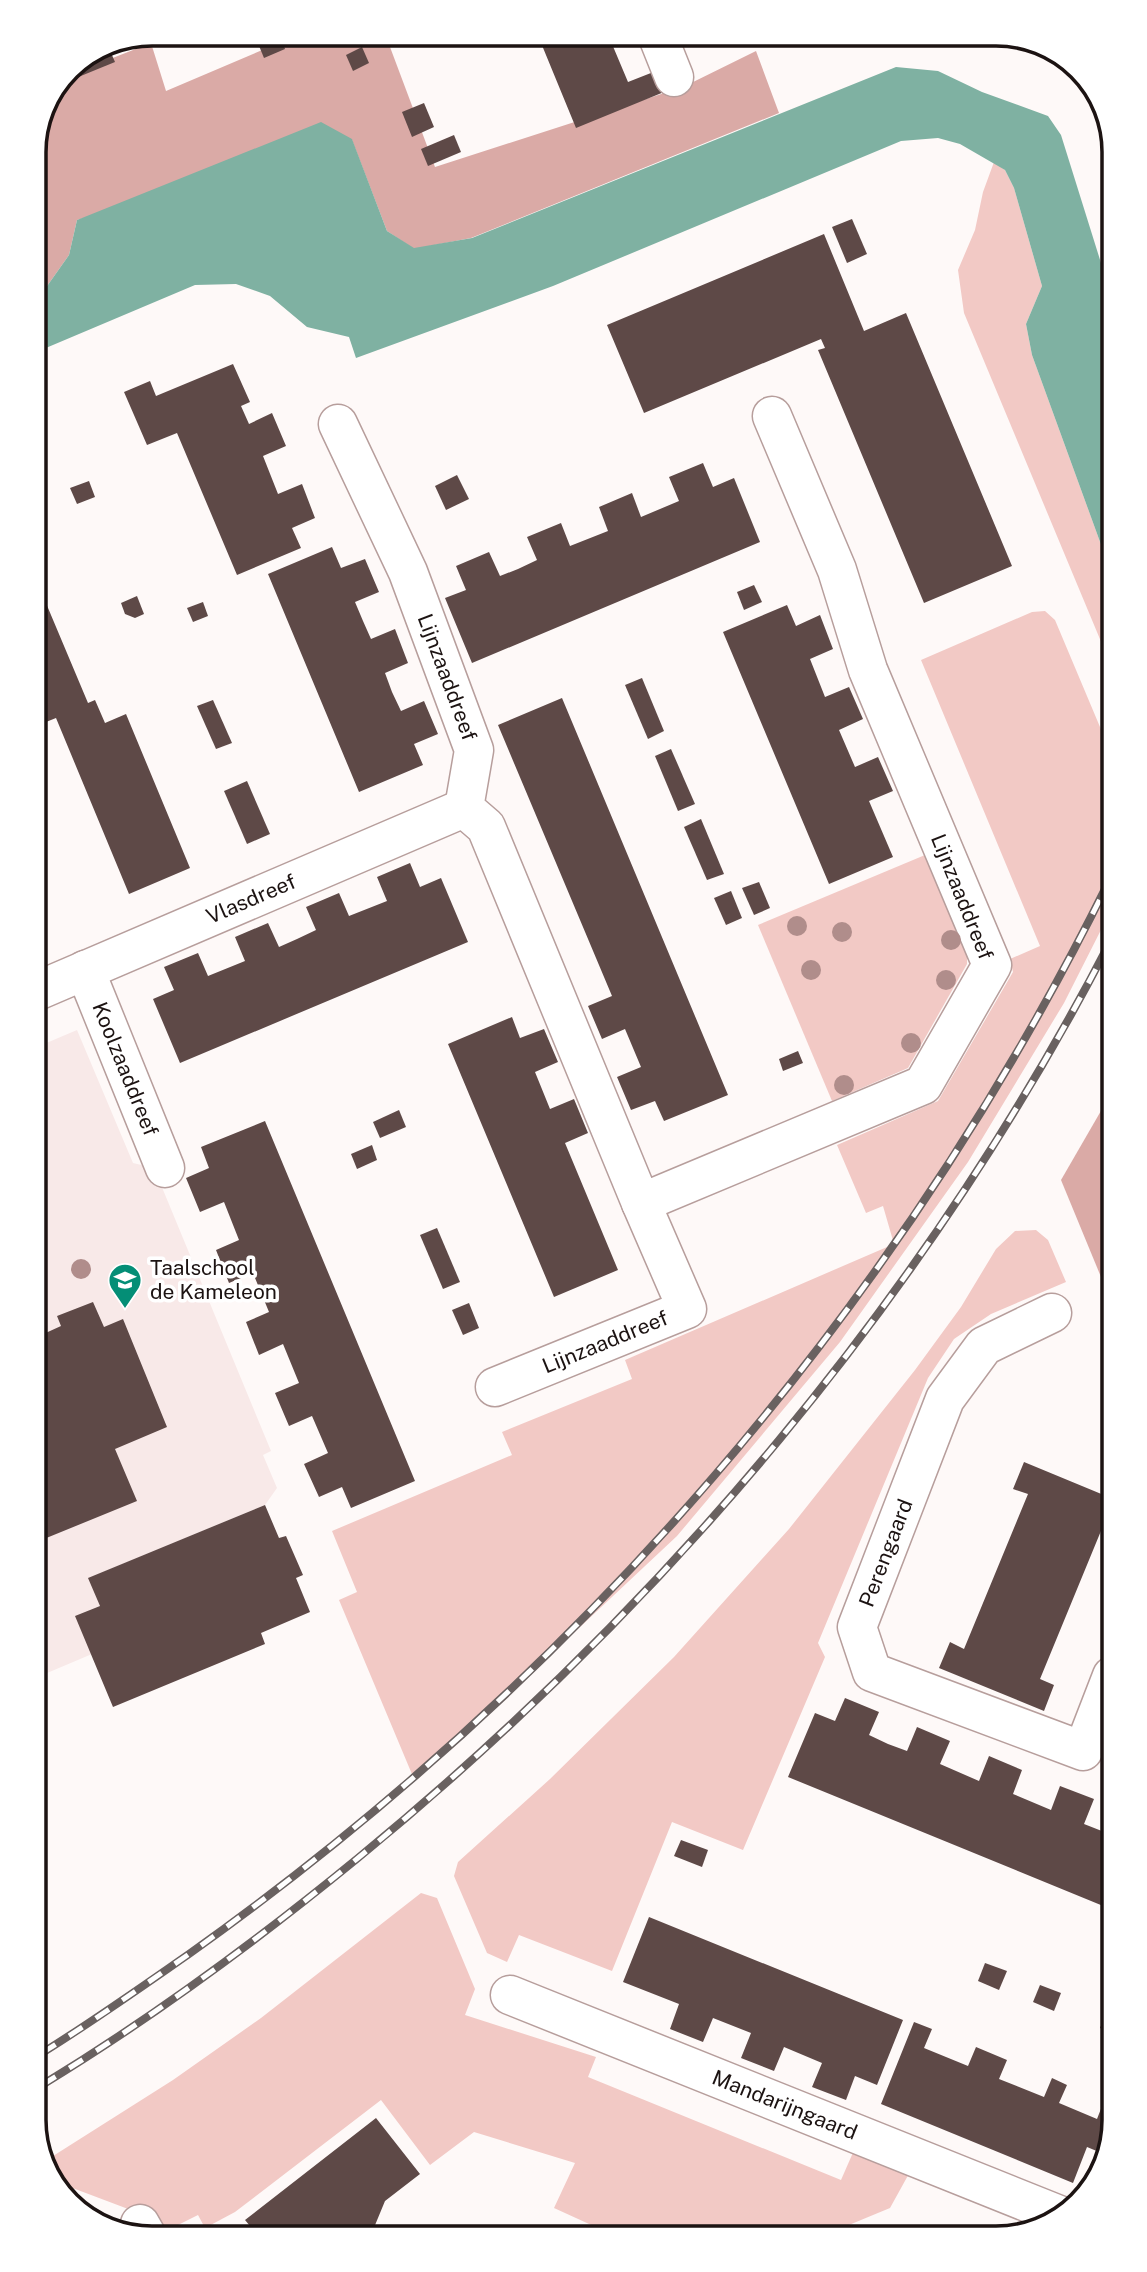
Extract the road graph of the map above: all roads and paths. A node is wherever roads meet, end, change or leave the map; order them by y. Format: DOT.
graph roads {
  1 [pos="662,46"];
  2 [pos="674,77"];
  3 [pos="772,416"];
  4 [pos="338,424"];
  5 [pos="464,808"];
  6 [pos="85,970"];
  7 [pos="46,987"];
  8 [pos="165,1168"];
  9 [pos="641,1203"];
  10 [pos="1052,1314"];
  11 [pos="495,1387"];
  12 [pos="1102,1702"];
  13 [pos="510,1995"];
  14 [pos="1050,2211"];
  1 -- 2 [label="street"];
  3 -- 9 [label="street, Lijnzaaddreef"];
  4 -- 5 [label="street, Lijnzaaddreef"];
  5 -- 6 [label="street, Vlasdreef"];
  5 -- 9 [label="street, Lijnzaaddreef"];
  6 -- 7 [label="street, Vlasdreef"];
  6 -- 8 [label="street, Koolzaaddreef"];
  9 -- 11 [label="street, Lijnzaaddreef"];
  10 -- 12 [label="street, Perengaard"];
  13 -- 14 [label="street, Mandarijngaard"];
}
